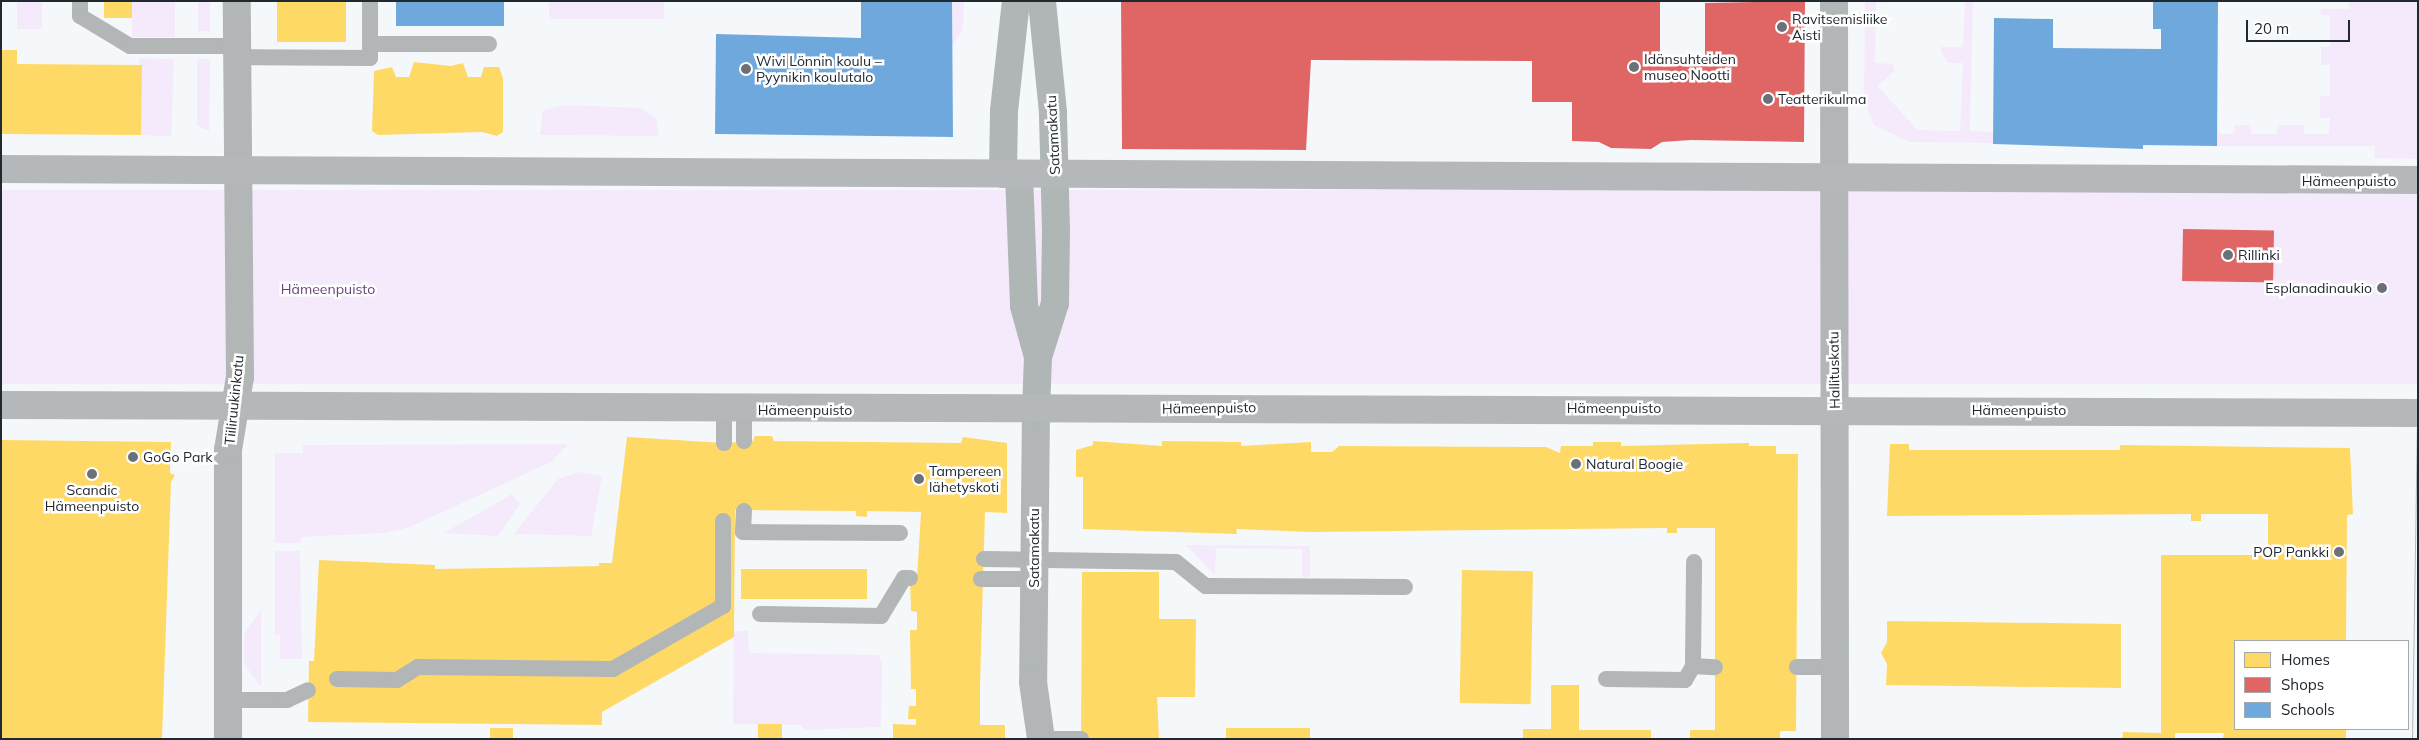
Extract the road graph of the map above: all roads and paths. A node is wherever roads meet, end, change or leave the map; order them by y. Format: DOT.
graph roads {
  1 [pos="80,1"];
  2 [pos="236,1"];
  3 [pos="370,1"];
  4 [pos="1016,1"];
  5 [pos="1042,1"];
  6 [pos="1834,1"];
  7 [pos="370,44"];
  8 [pos="488,44"];
  9 [pos="236,52"];
  10 [pos="1,169"];
  11 [pos="238,170"];
  12 [pos="1011,174"];
  13 [pos="1055,174"];
  14 [pos="1834,177"];
  15 [pos="2418,180"];
  16 [pos="1038,357"];
  17 [pos="1,405"];
  18 [pos="235,406"];
  19 [pos="1835,409"];
  20 [pos="734,410"];
  21 [pos="1036,411"];
  22 [pos="2418,413"];
  23 [pos="744,441"];
  24 [pos="724,444"];
  25 [pos="744,511"];
  26 [pos="723,521"];
  27 [pos="900,533"];
  28 [pos="984,559"];
  29 [pos="1694,562"];
  30 [pos="1034,570"];
  31 [pos="910,578"];
  32 [pos="981,579"];
  33 [pos="1405,587"];
  34 [pos="760,614"];
  35 [pos="1694,666"];
  36 [pos="1715,666"];
  37 [pos="1797,667"];
  38 [pos="1836,667"];
  39 [pos="337,679"];
  40 [pos="1606,679"];
  41 [pos="308,690"];
  42 [pos="228,700"];
  43 [pos="228,739"];
  44 [pos="1040,739"];
  45 [pos="1081,739"];
  46 [pos="1835,739"];
  1 -- 9 [label="lane"];
  2 -- 9 [label="street, Tiiliruukinkatu"];
  3 -- 7 [label="lane"];
  4 -- 12 [label="street, Satamakatu"];
  5 -- 13 [label="street, Satamakatu"];
  6 -- 14 [label="street, Hallituskatu"];
  7 -- 8 [label="lane"];
  7 -- 9 [label="lane"];
  9 -- 11 [label="street, Tiiliruukinkatu"];
  10 -- 11 [label="main road, Hämeenpuisto"];
  11 -- 12 [label="main road, Hämeenpuisto"];
  11 -- 18 [label="street, Tiiliruukinkatu"];
  12 -- 13 [label="main road, Hämeenpuisto"];
  12 -- 16 [label="street, Satamakatu"];
  13 -- 14 [label="main road, Hämeenpuisto"];
  13 -- 16 [label="street, Satamakatu"];
  14 -- 15 [label="main road, Hämeenpuisto"];
  14 -- 19 [label="street, Hallituskatu"];
  16 -- 21 [label="street, Satamakatu"];
  17 -- 18 [label="main road, Hämeenpuisto"];
  18 -- 20 [label="main road, Hämeenpuisto"];
  18 -- 42 [label="street, Tiiliruukinkatu"];
  19 -- 21 [label="main road, Hämeenpuisto"];
  19 -- 22 [label="main road, Hämeenpuisto"];
  19 -- 38 [label="street, Hallituskatu"];
  20 -- 21 [label="main road, Hämeenpuisto"];
  20 -- 23 [label="lane"];
  20 -- 24 [label="lane"];
  21 -- 30 [label="street, Satamakatu"];
  25 -- 27 [label="lane"];
  26 -- 39 [label="lane"];
  28 -- 30 [label="lane"];
  29 -- 35 [label="lane"];
  30 -- 32 [label="lane"];
  30 -- 33 [label="lane"];
  30 -- 44 [label="street, Satamakatu"];
  31 -- 34 [label="lane"];
  35 -- 36 [label="lane"];
  35 -- 40 [label="lane"];
  37 -- 38 [label="lane"];
  38 -- 46 [label="street, Hallituskatu"];
  41 -- 42 [label="lane"];
  42 -- 43 [label="street, Tiiliruukinkatu"];
  44 -- 45 [label="lane"];
}
